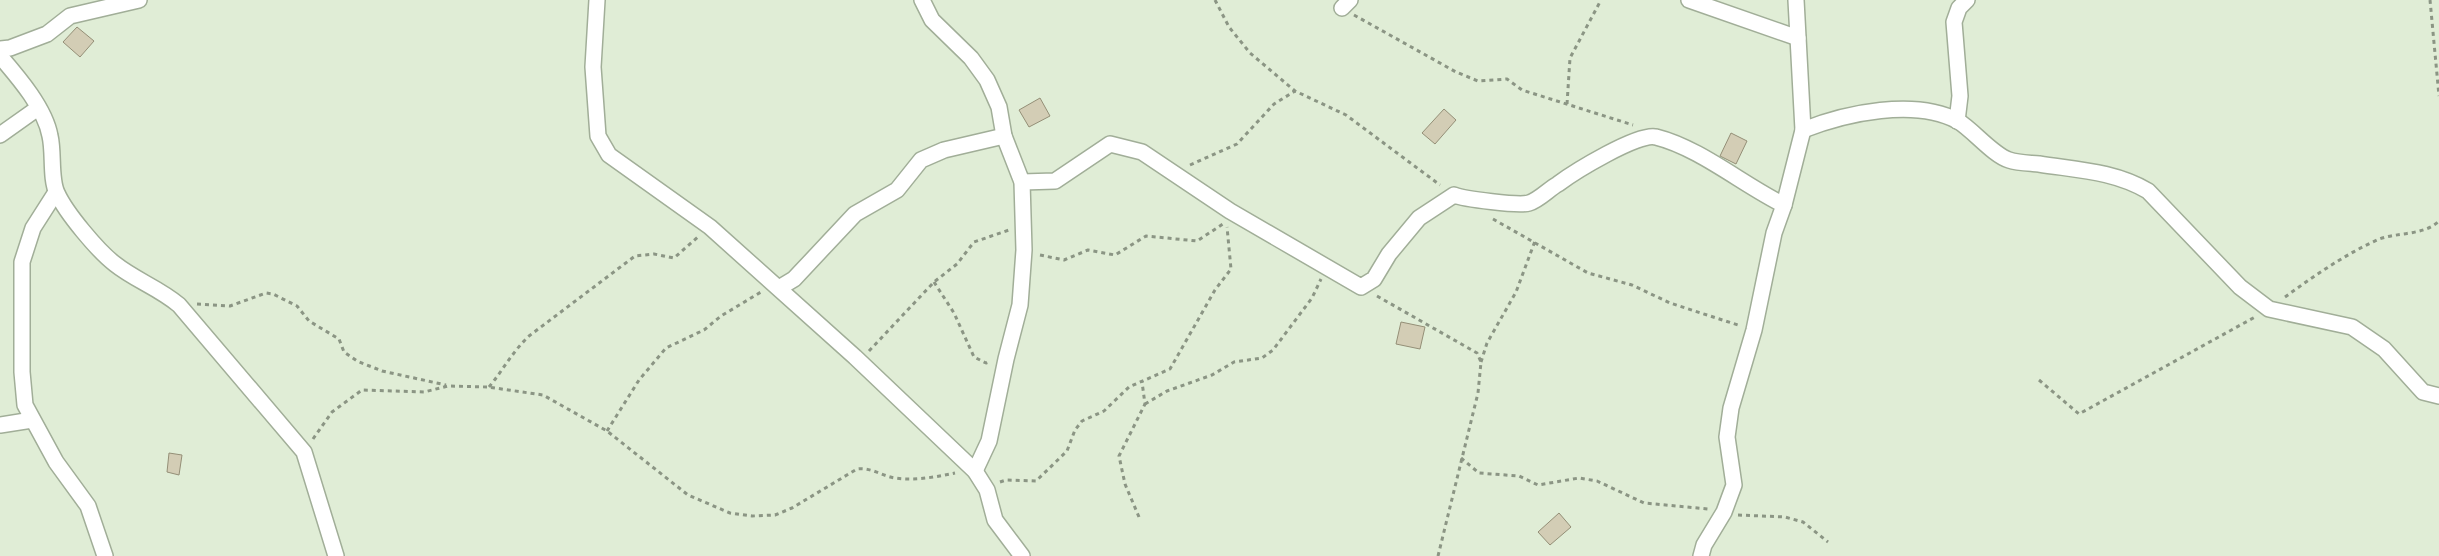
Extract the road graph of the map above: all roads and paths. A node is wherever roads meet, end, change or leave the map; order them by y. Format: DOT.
graph roads {
  1 [pos="139,0"];
  2 [pos="597,0"];
  3 [pos="922,0"];
  4 [pos="1215,0"];
  5 [pos="1601,0"];
  6 [pos="1689,0"];
  7 [pos="1796,0"];
  8 [pos="1967,0"];
  9 [pos="2430,0"];
  10 [pos="1346,4"];
  11 [pos="1798,38"];
  12 [pos="0,48"];
  13 [pos="0,56"];
  14 [pos="1295,91"];
  15 [pos="2439,96"];
  16 [pos="1567,104"];
  17 [pos="38,108"];
  18 [pos="1958,121"];
  19 [pos="1803,130"];
  20 [pos="0,135"];
  21 [pos="1004,136"];
  22 [pos="1655,136"];
  23 [pos="1170,172"];
  24 [pos="1022,182"];
  25 [pos="56,192"];
  26 [pos="1454,195"];
  27 [pos="1784,206"];
  28 [pos="1488,216"];
  29 [pos="2439,220"];
  30 [pos="1025,225"];
  31 [pos="710,227"];
  32 [pos="1534,241"];
  33 [pos="1024,250"];
  34 [pos="1326,268"];
  35 [pos="934,282"];
  36 [pos="777,286"];
  37 [pos="1361,287"];
  38 [pos="179,305"];
  39 [pos="2269,309"];
  40 [pos="1754,330"];
  41 [pos="855,357"];
  42 [pos="1006,359"];
  43 [pos="1481,362"];
  44 [pos="2039,380"];
  45 [pos="1142,382"];
  46 [pos="448,386"];
  47 [pos="488,387"];
  48 [pos="2439,396"];
  49 [pos="1145,404"];
  50 [pos="32,420"];
  51 [pos="0,425"];
  52 [pos="607,431"];
  53 [pos="304,452"];
  54 [pos="1461,458"];
  55 [pos="975,471"];
  56 [pos="987,490"];
  57 [pos="1724,512"];
  58 [pos="1139,517"];
  59 [pos="1828,542"];
  60 [pos="105,556"];
  61 [pos="336,556"];
  62 [pos="1022,556"];
  63 [pos="1438,556"];
  64 [pos="1701,556"];
  1 -- 12 [label="street"];
  2 -- 31 [label="street"];
  3 -- 21 [label="street"];
  4 -- 14 [label="path"];
  5 -- 16 [label="path"];
  6 -- 11 [label="street"];
  7 -- 11 [label="street"];
  8 -- 18 [label="street"];
  9 -- 15 [label="path"];
  10 -- 16 [label="path"];
  11 -- 19 [label="street"];
  13 -- 17 [label="street"];
  14 -- 23 [label="path"];
  14 -- 26 [label="path"];
  16 -- 22 [label="path"];
  17 -- 20 [label="street"];
  17 -- 25 [label="street"];
  18 -- 19 [label="street"];
  18 -- 39 [label="street"];
  19 -- 27 [label="street"];
  21 -- 24 [label="street"];
  21 -- 36 [label="street"];
  22 -- 26 [label="street"];
  22 -- 27 [label="street"];
  23 -- 24 [label="street"];
  23 -- 34 [label="street"];
  24 -- 30 [label="street"];
  25 -- 38 [label="street"];
  25 -- 50 [label="street"];
  26 -- 37 [label="street"];
  27 -- 40 [label="street"];
  28 -- 32 [label="path"];
  29 -- 39 [label="path"];
  30 -- 33 [label="street"];
  30 -- 35 [label="path"];
  31 -- 36 [label="street"];
  31 -- 47 [label="path"];
  32 -- 40 [label="path"];
  32 -- 43 [label="path"];
  33 -- 42 [label="street"];
  33 -- 45 [label="path"];
  34 -- 37 [label="street"];
  34 -- 49 [label="path"];
  35 -- 41 [label="path"];
  35 -- 42 [label="path"];
  36 -- 41 [label="street"];
  36 -- 52 [label="path"];
  37 -- 43 [label="path"];
  38 -- 46 [label="path"];
  38 -- 53 [label="street"];
  39 -- 44 [label="path"];
  39 -- 48 [label="street"];
  40 -- 57 [label="street"];
  41 -- 55 [label="street"];
  42 -- 55 [label="street"];
  43 -- 54 [label="path"];
  45 -- 49 [label="path"];
  45 -- 56 [label="path"];
  46 -- 47 [label="path"];
  46 -- 53 [label="path"];
  47 -- 52 [label="path"];
  49 -- 58 [label="path"];
  50 -- 51 [label="street"];
  50 -- 60 [label="street"];
  52 -- 55 [label="path"];
  53 -- 61 [label="street"];
  54 -- 57 [label="path"];
  54 -- 63 [label="path"];
  55 -- 56 [label="street"];
  56 -- 62 [label="street"];
  57 -- 59 [label="path"];
  57 -- 64 [label="street"];
}
